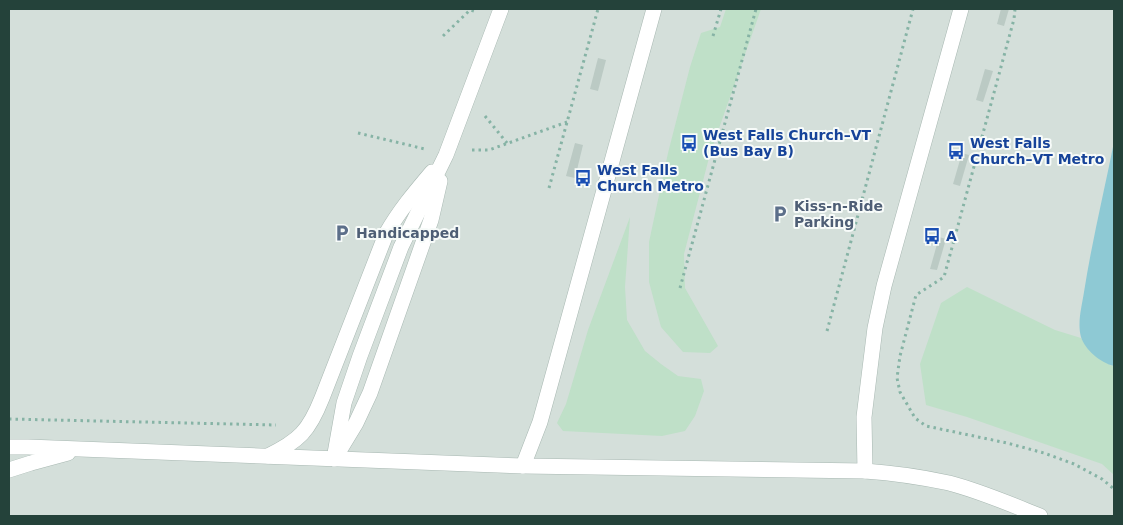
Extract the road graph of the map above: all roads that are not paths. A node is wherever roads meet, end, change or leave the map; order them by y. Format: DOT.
graph roads {
  1 [pos="501,9"];
  2 [pos="654,9"];
  3 [pos="961,9"];
  4 [pos="446,155"];
  5 [pos="9,447"];
  6 [pos="84,449"];
  7 [pos="268,456"];
  8 [pos="334,458"];
  9 [pos="523,466"];
  10 [pos="9,470"];
  11 [pos="864,471"];
  12 [pos="1040,516"];
  1 -- 4 [label="street"];
  2 -- 9 [label="street"];
  3 -- 11 [label="street"];
  4 -- 7 [label="street"];
  4 -- 8 [label="street"];
  4 -- 8 [label="street"];
  5 -- 6 [label="street"];
  6 -- 7 [label="street"];
  6 -- 10 [label="street"];
  7 -- 8 [label="street"];
  8 -- 9 [label="street"];
  9 -- 11 [label="street"];
  11 -- 12 [label="street"];
}
